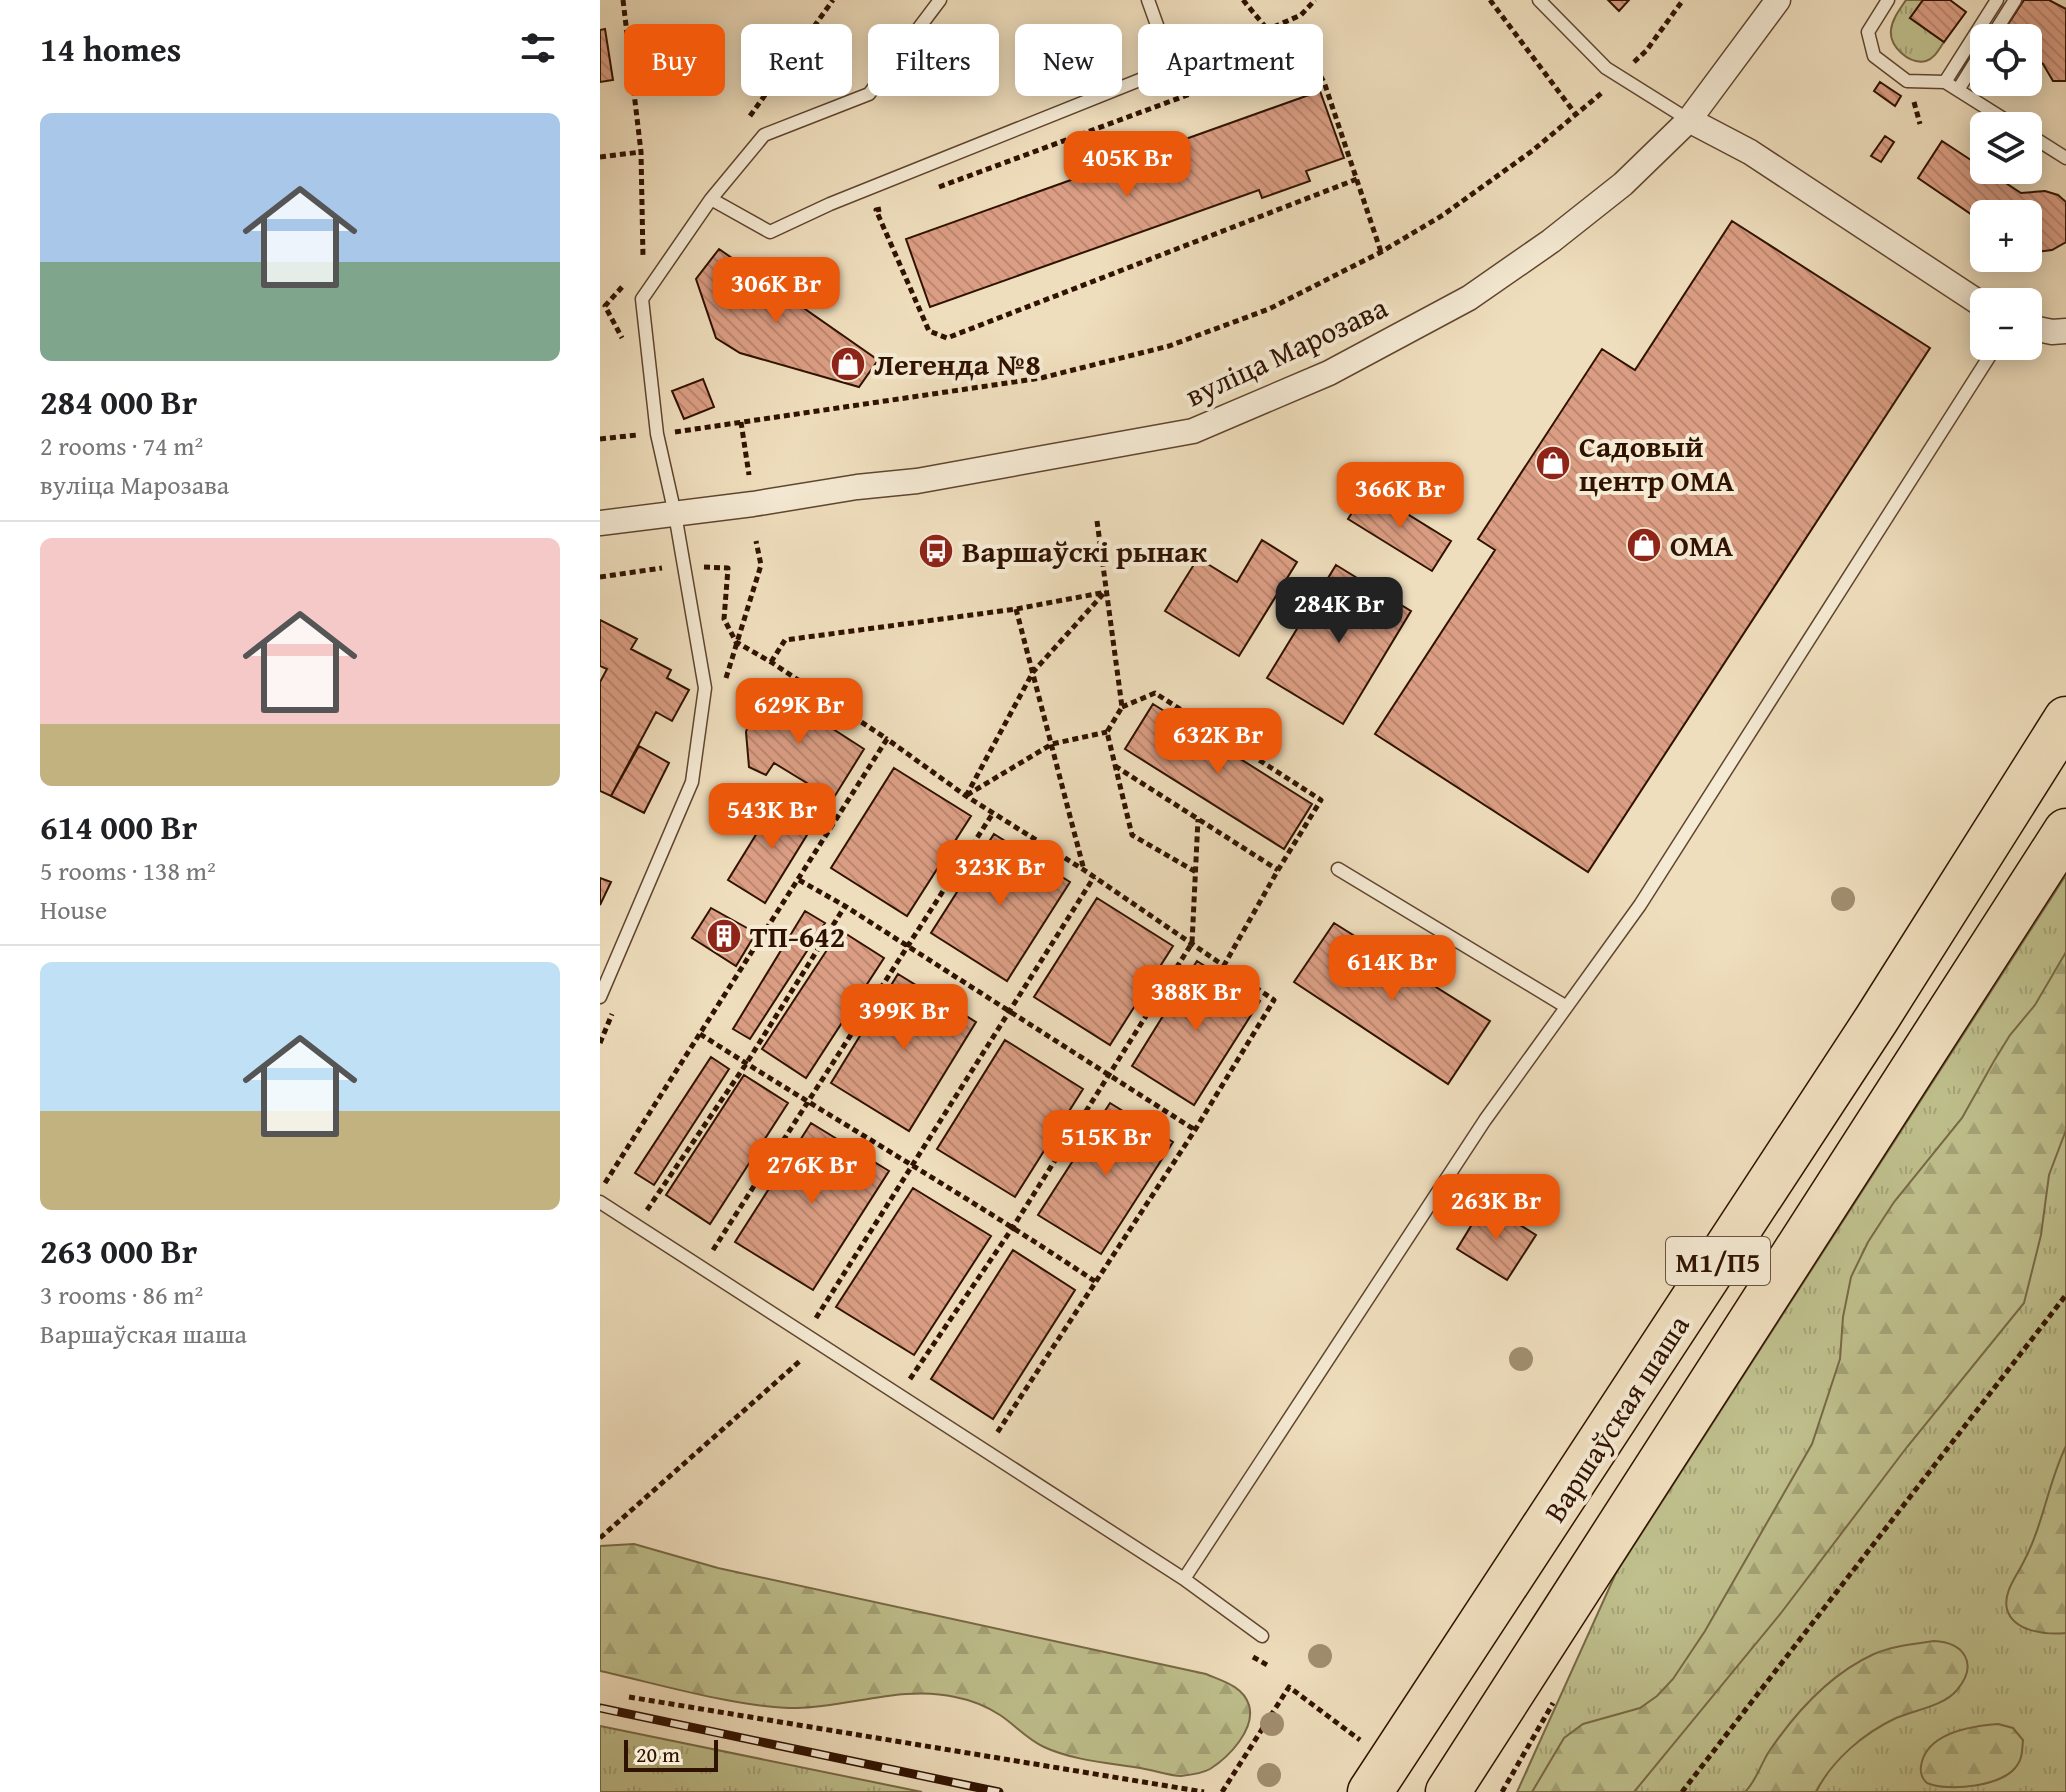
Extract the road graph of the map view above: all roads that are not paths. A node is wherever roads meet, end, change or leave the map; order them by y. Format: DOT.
graph roads {
  1 [pos="940,0"];
  2 [pos="1148,0"];
  3 [pos="1539,0"];
  4 [pos="1778,0"];
  5 [pos="1888,0"];
  6 [pos="1997,0"];
  7 [pos="2015,0"];
  8 [pos="2000,24"];
  9 [pos="1970,71"];
  10 [pos="1945,82"];
  11 [pos="1958,90"];
  12 [pos="1993,112"];
  13 [pos="1689,120"];
  14 [pos="2042,143"];
  15 [pos="2066,158"];
  16 [pos="711,199"];
  17 [pos="1970,297"];
  18 [pos="2042,328"];
  19 [pos="2066,331"];
  20 [pos="1987,360"];
  21 [pos="675,514"];
  22 [pos="600,523"];
  23 [pos="2066,719"];
  24 [pos="2066,831"];
  25 [pos="1338,869"];
  26 [pos="600,997"];
  27 [pos="1565,1006"];
  28 [pos="600,1202"];
  29 [pos="1184,1579"];
  30 [pos="1262,1636"];
  31 [pos="1373,1764"];
  32 [pos="1453,1784"];
  1 -- 16 [label="lane"];
  2 -- 16 [label="lane"];
  3 -- 13 [label="lane"];
  4 -- 13 [label="street, вуліца Марозава"];
  5 -- 10 [label="lane"];
  6 -- 10 [label="lane"];
  7 -- 8 [label="lane"];
  9 -- 11 [label="lane"];
  10 -- 11 [label="lane"];
  11 -- 12 [label="lane"];
  13 -- 17 [label="street"];
  13 -- 21 [label="street, вуліца Марозава"];
  14 -- 15 [label="lane"];
  16 -- 21 [label="lane"];
  18 -- 19 [label="street"];
  20 -- 27 [label="lane"];
  21 -- 22 [label="street, вуліца Марозава"];
  21 -- 26 [label="lane"];
  23 -- 31 [label="highway, Варшаўская шаша / М1/П5"];
  24 -- 32 [label="highway, Варшаўская шаша / М1/П5"];
  25 -- 27 [label="lane"];
  27 -- 29 [label="lane"];
  28 -- 29 [label="lane"];
  29 -- 30 [label="lane"];
}
